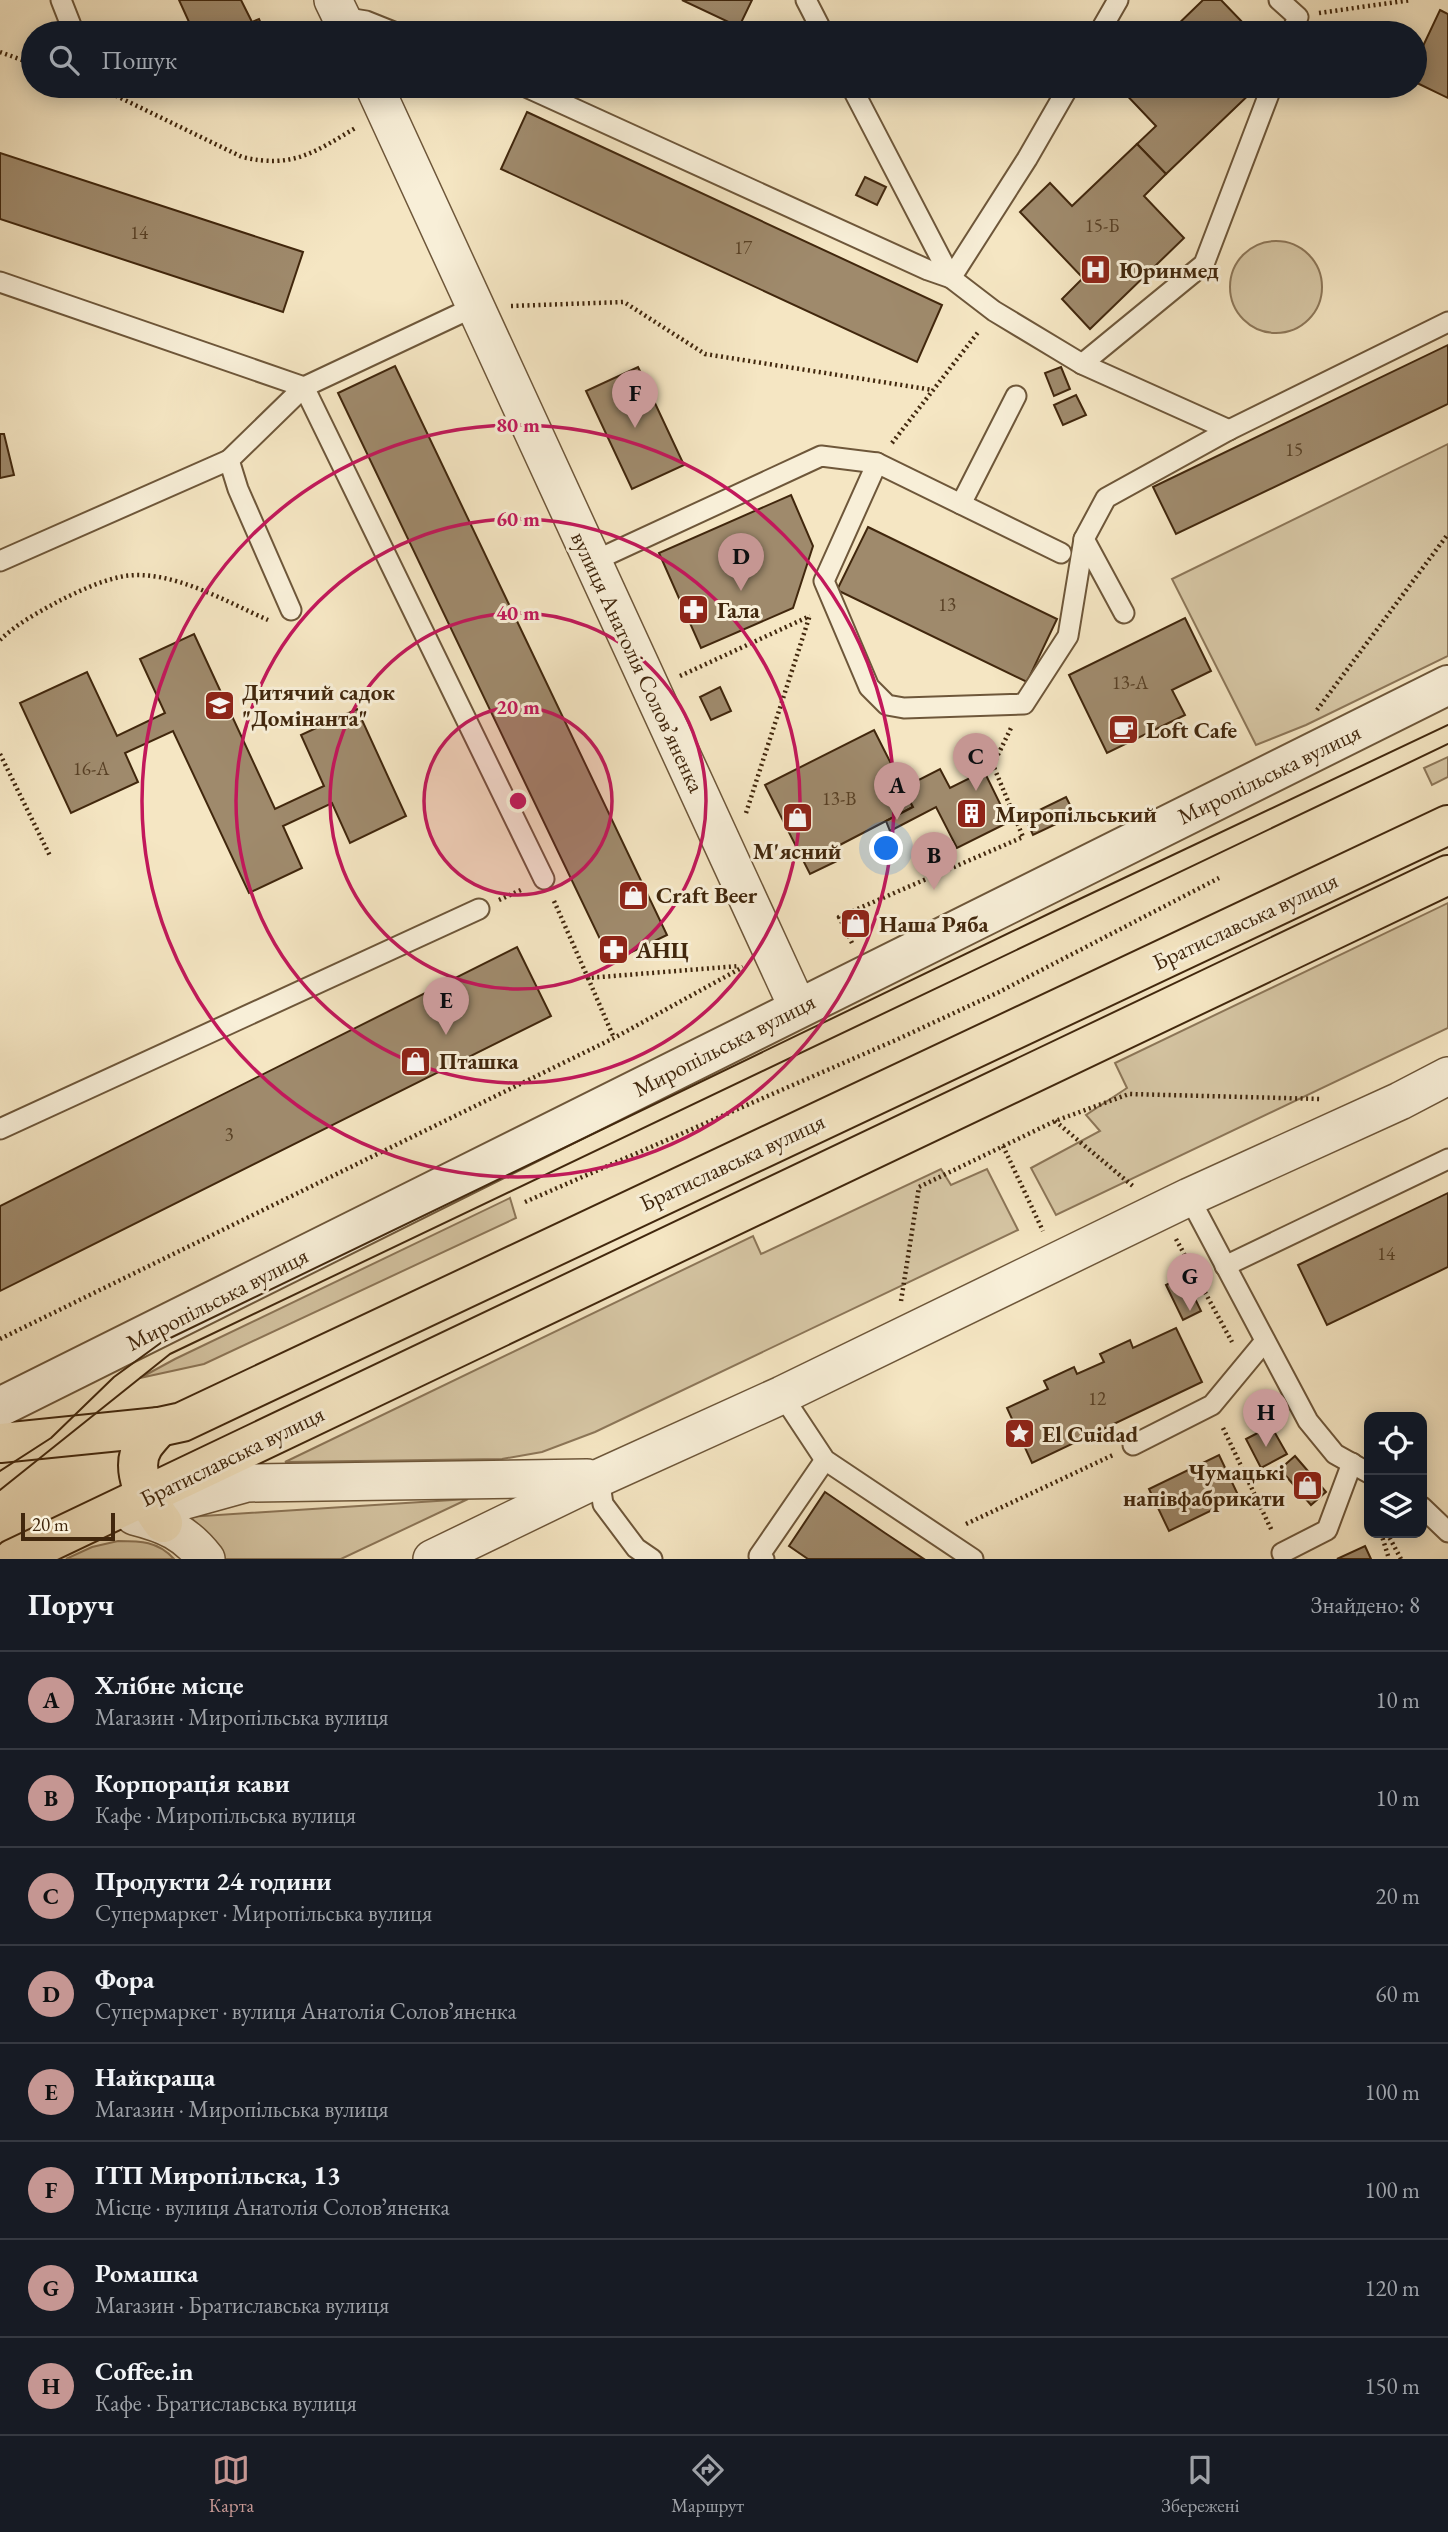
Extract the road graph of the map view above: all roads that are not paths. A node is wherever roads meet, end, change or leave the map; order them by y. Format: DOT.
graph roads {
  1 [pos="61,0"];
  2 [pos="806,0"];
  3 [pos="1118,0"];
  4 [pos="1279,0"];
  5 [pos="341,17"];
  6 [pos="69,21"];
  7 [pos="366,21"];
  8 [pos="817,21"];
  9 [pos="1106,21"];
  10 [pos="1292,21"];
  11 [pos="379,98"];
  12 [pos="550,98"];
  13 [pos="857,98"];
  14 [pos="1062,98"];
  15 [pos="1267,98"];
  16 [pos="951,278"];
  17 [pos="0,282"];
  18 [pos="473,307"];
  19 [pos="1448,322"];
  20 [pos="1082,364"];
  21 [pos="304,387"];
  22 [pos="1016,396"];
  23 [pos="1230,430"];
  24 [pos="229,460"];
  25 [pos="877,463"];
  26 [pos="961,504"];
  27 [pos="1084,539"];
  28 [pos="1061,553"];
  29 [pos="0,561"];
  30 [pos="592,562"];
  31 [pos="291,610"];
  32 [pos="1124,613"];
  33 [pos="1448,685"];
  34 [pos="1448,825"];
  35 [pos="1448,875"];
  36 [pos="544,879"];
  37 [pos="479,909"];
  38 [pos="798,1008"];
  39 [pos="1448,1076"];
  40 [pos="0,1129"];
  41 [pos="1448,1159"];
  42 [pos="1175,1204"];
  43 [pos="1225,1266"];
  44 [pos="1265,1341"];
  45 [pos="782,1395"];
  46 [pos="0,1407"];
  47 [pos="159,1427"];
  48 [pos="0,1443"];
  49 [pos="1133,1445"];
  50 [pos="825,1460"];
  51 [pos="1352,1463"];
  52 [pos="1364,1470"];
  53 [pos="599,1478"];
  54 [pos="144,1510"];
  55 [pos="1427,1512"];
  56 [pos="1448,1532"];
  57 [pos="1282,1553"];
  58 [pos="639,1555"];
  59 [pos="13,1559"];
  60 [pos="206,1559"];
  61 [pos="432,1559"];
  62 [pos="764,1559"];
  63 [pos="973,1559"];
  1 -- 6 [label="lane"];
  2 -- 8 [label="lane"];
  3 -- 9 [label="lane"];
  4 -- 10 [label="lane"];
  5 -- 7 [label="lane"];
  11 -- 18 [label="street, вулиця Анатолія Соловʼяненка"];
  12 -- 16 [label="lane"];
  13 -- 16 [label="lane"];
  14 -- 16 [label="lane"];
  15 -- 20 [label="lane"];
  16 -- 20 [label="lane"];
  17 -- 21 [label="lane"];
  18 -- 21 [label="lane"];
  18 -- 30 [label="street, вулиця Анатолія Соловʼяненка"];
  19 -- 23 [label="lane"];
  20 -- 23 [label="lane"];
  21 -- 24 [label="lane"];
  21 -- 36 [label="lane"];
  22 -- 26 [label="lane"];
  23 -- 27 [label="lane"];
  24 -- 29 [label="lane"];
  24 -- 31 [label="lane"];
  25 -- 26 [label="lane"];
  25 -- 27 [label="lane"];
  25 -- 30 [label="lane"];
  26 -- 28 [label="lane"];
  27 -- 32 [label="lane"];
  30 -- 38 [label="street, вулиця Анатолія Соловʼяненка"];
  33 -- 38 [label="street, Миропільська вулиця"];
  34 -- 47 [label="main road, Братиславська вулиця"];
  35 -- 54 [label="main road, Братиславська вулиця"];
  37 -- 40 [label="lane"];
  38 -- 46 [label="street, Миропільська вулиця"];
  39 -- 42 [label="street, Братиславська вулиця"];
  41 -- 43 [label="lane"];
  42 -- 43 [label="lane"];
  42 -- 45 [label="street, Братиславська вулиця"];
  43 -- 44 [label="lane"];
  44 -- 49 [label="lane"];
  44 -- 51 [label="lane"];
  45 -- 50 [label="lane"];
  45 -- 53 [label="street, Братиславська вулиця"];
  47 -- 48 [label="main road, Братиславська вулиця"];
  47 -- 54 [label="main road"];
  50 -- 62 [label="lane"];
  50 -- 63 [label="lane"];
  51 -- 52 [label="lane"];
  51 -- 57 [label="lane"];
  53 -- 54 [label="street, Братиславська вулиця"];
  53 -- 58 [label="lane"];
  53 -- 61 [label="street, Братиславська вулиця"];
  54 -- 59 [label="main road, Братиславська вулиця"];
  54 -- 60 [label="street"];
  55 -- 56 [label="lane"];
}
